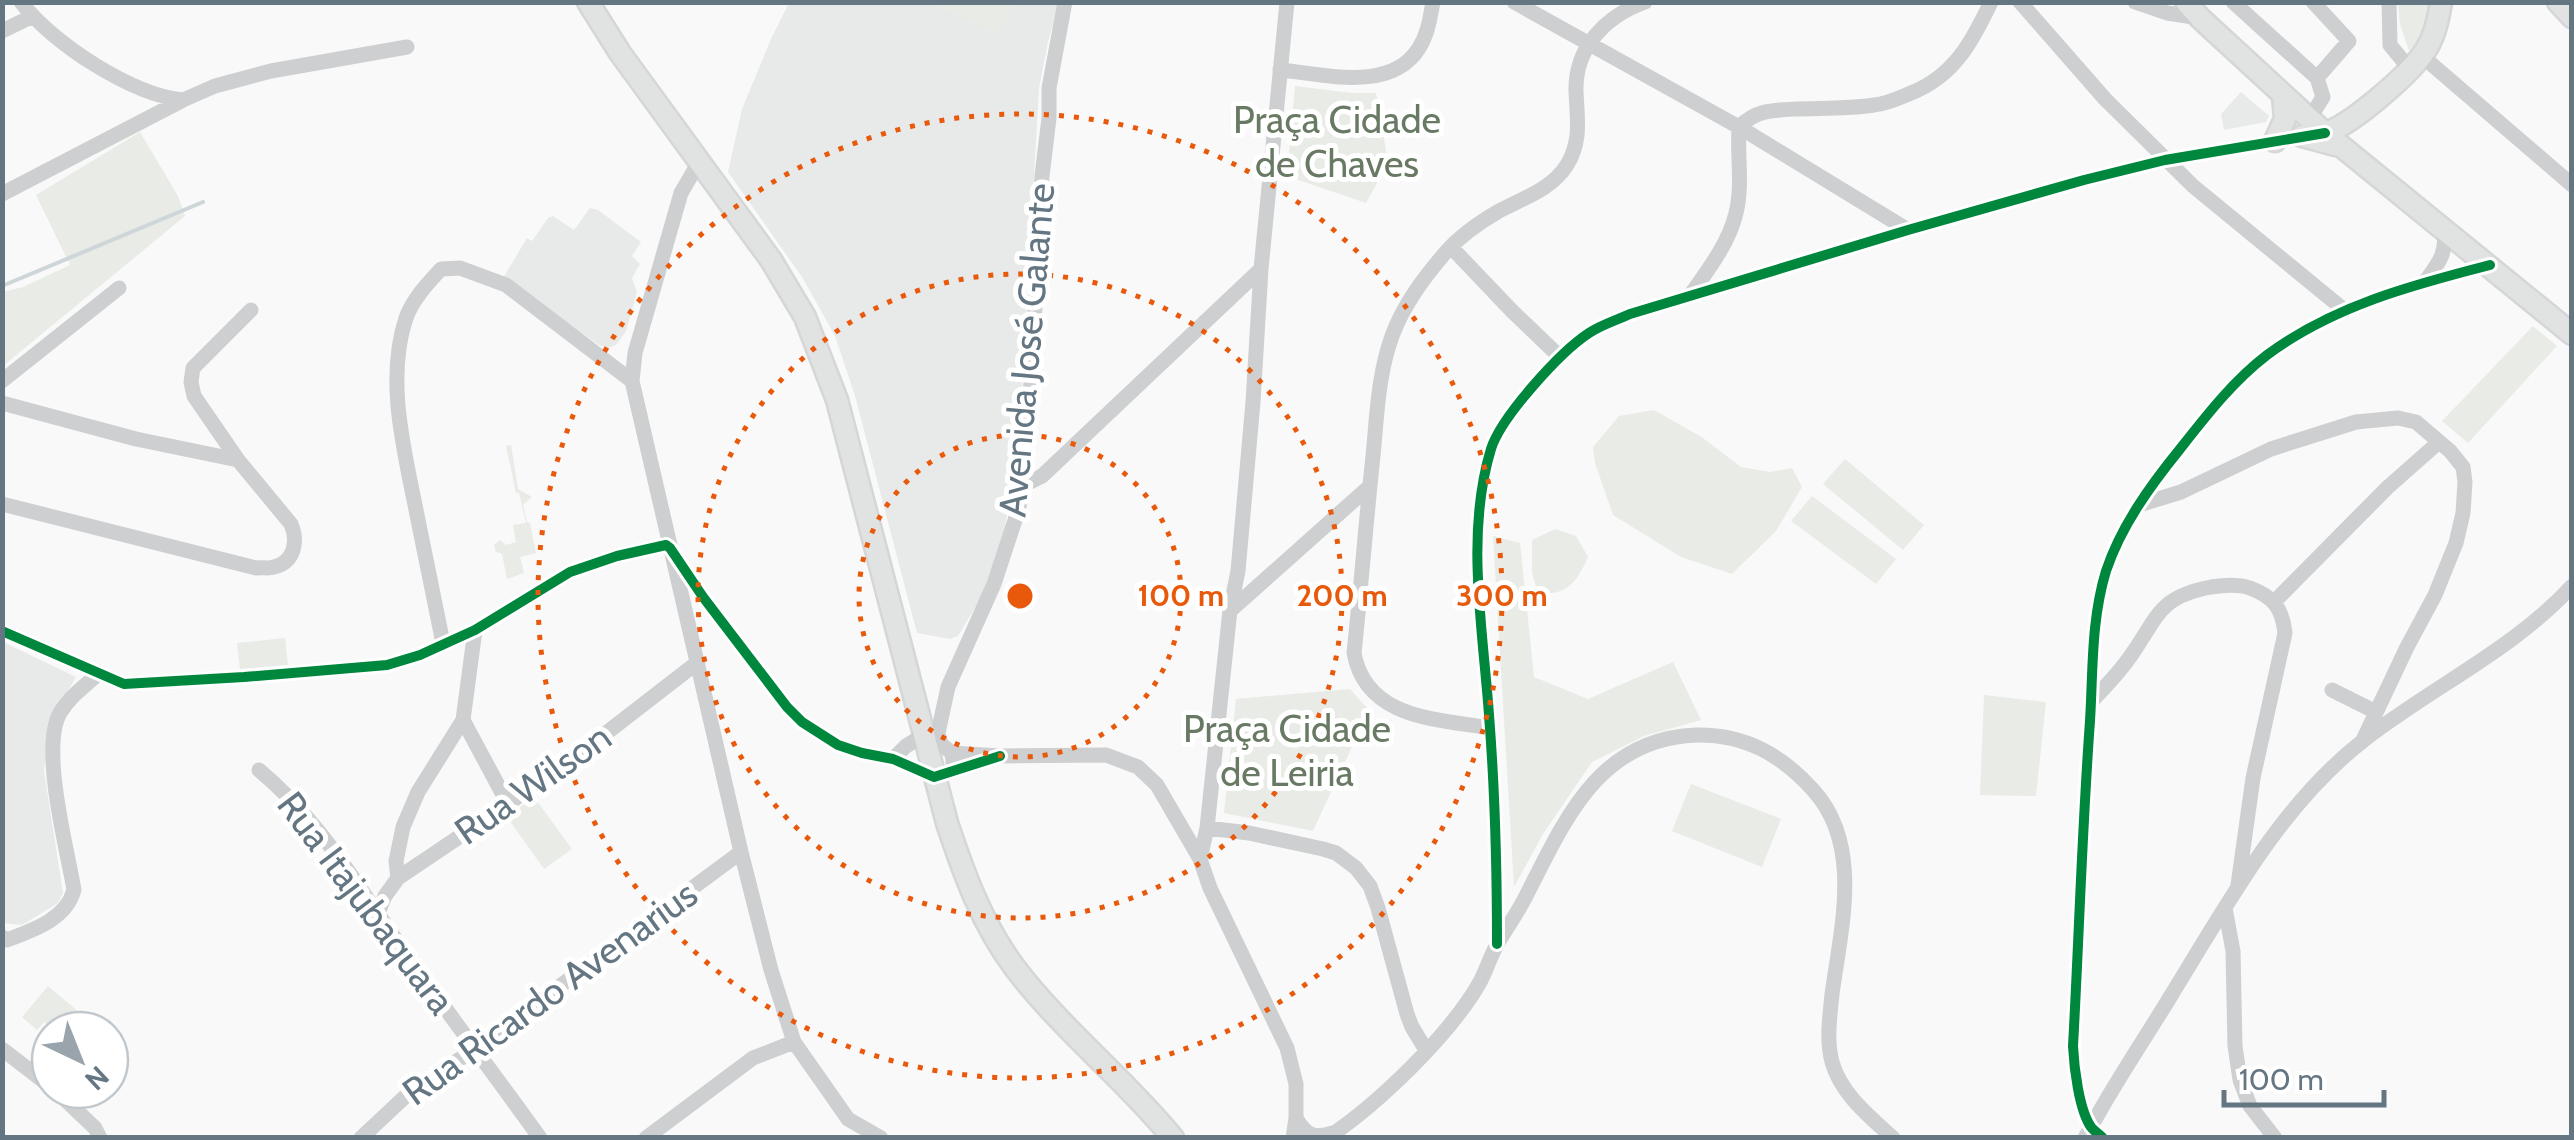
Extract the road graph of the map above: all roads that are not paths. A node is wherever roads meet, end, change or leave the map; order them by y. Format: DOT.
graph roads {
  1 [pos="21,2"];
  2 [pos="588,2"];
  3 [pos="1065,2"];
  4 [pos="1287,2"];
  5 [pos="1434,2"];
  6 [pos="1514,2"];
  7 [pos="1646,2"];
  8 [pos="1991,2"];
  9 [pos="2020,2"];
  10 [pos="2233,2"];
  11 [pos="2313,2"];
  12 [pos="2389,2"];
  13 [pos="2441,2"];
  14 [pos="2558,2"];
  15 [pos="2145,4"];
  16 [pos="2193,10"];
  17 [pos="33,16"];
  18 [pos="2572,17"];
  19 [pos="2,31"];
  20 [pos="1588,43"];
  21 [pos="406,47"];
  22 [pos="2415,62"];
  23 [pos="1280,70"];
  24 [pos="2317,78"];
  25 [pos="2283,95"];
  26 [pos="183,100"];
  27 [pos="1739,127"];
  28 [pos="2312,129"];
  29 [pos="2275,140"];
  30 [pos="2165,160"];
  31 [pos="699,162"];
  32 [pos="2572,185"];
  33 [pos="2,194"];
  34 [pos="1908,230"];
  35 [pos="2444,231"];
  36 [pos="1451,246"];
  37 [pos="2490,265"];
  38 [pos="1261,270"];
  39 [pos="2425,282"];
  40 [pos="118,288"];
  41 [pos="1691,294"];
  42 [pos="2342,309"];
  43 [pos="252,310"];
  44 [pos="2572,334"];
  45 [pos="1560,358"];
  46 [pos="632,380"];
  47 [pos="2,381"];
  48 [pos="2,403"];
  49 [pos="2440,442"];
  50 [pos="238,460"];
  51 [pos="1022,486"];
  52 [pos="1370,486"];
  53 [pos="2,504"];
  54 [pos="2139,505"];
  55 [pos="670,548"];
  56 [pos="2572,586"];
  57 [pos="2275,601"];
  58 [pos="1230,610"];
  59 [pos="475,630"];
  60 [pos="2,631"];
  61 [pos="443,643"];
  62 [pos="698,662"];
  63 [pos="98,674"];
  64 [pos="948,687"];
  65 [pos="2332,690"];
  66 [pos="916,701"];
  67 [pos="2091,702"];
  68 [pos="2376,712"];
  69 [pos="463,720"];
  70 [pos="1490,728"];
  71 [pos="924,735"];
  72 [pos="2363,740"];
  73 [pos="893,759"];
  74 [pos="953,761"];
  75 [pos="260,770"];
  76 [pos="934,777"];
  77 [pos="508,804"];
  78 [pos="1207,828"];
  79 [pos="741,852"];
  80 [pos="1200,859"];
  81 [pos="398,878"];
  82 [pos="1497,889"];
  83 [pos="2237,890"];
  84 [pos="1525,900"];
  85 [pos="2225,908"];
  86 [pos="378,913"];
  87 [pos="5,939"];
  88 [pos="1497,944"];
  89 [pos="794,1042"];
  90 [pos="476,1048"];
  91 [pos="2,1049"];
  92 [pos="1426,1050"];
  93 [pos="30,1071"];
  94 [pos="76,1110"];
  95 [pos="1296,1118"];
  96 [pos="2093,1134"];
  97 [pos="1330,1135"];
  98 [pos="100,1138"];
  99 [pos="361,1138"];
  100 [pos="540,1138"];
  101 [pos="646,1138"];
  102 [pos="881,1138"];
  103 [pos="1172,1138"];
  104 [pos="1292,1138"];
  105 [pos="1892,1138"];
  106 [pos="2275,1138"];
  1 -- 17 [label="street"];
  2 -- 31 [label="main road"];
  3 -- 51 [label="street, Avenida José Galante"];
  4 -- 23 [label="street"];
  5 -- 23 [label="street"];
  6 -- 20 [label="street"];
  7 -- 20 [label="street"];
  8 -- 27 [label="street"];
  9 -- 30 [label="street"];
  10 -- 24 [label="street"];
  11 -- 24 [label="street"];
  12 -- 22 [label="street"];
  13 -- 22 [label="main road"];
  14 -- 18 [label="main road"];
  15 -- 16 [label="street"];
  16 -- 25 [label="main road"];
  17 -- 19 [label="street"];
  17 -- 26 [label="street"];
  20 -- 27 [label="street"];
  20 -- 36 [label="street"];
  21 -- 26 [label="street"];
  22 -- 28 [label="main road"];
  22 -- 32 [label="street"];
  23 -- 38 [label="street"];
  24 -- 28 [label="street"];
  25 -- 28 [label="main road"];
  25 -- 29 [label="main road"];
  26 -- 33 [label="street"];
  27 -- 34 [label="street"];
  27 -- 41 [label="street"];
  28 -- 29 [label="street"];
  28 -- 35 [label="main road"];
  29 -- 30 [label="street"];
  30 -- 34 [label="street"];
  30 -- 42 [label="street"];
  31 -- 46 [label="street"];
  31 -- 66 [label="main road"];
  34 -- 41 [label="street"];
  35 -- 37 [label="main road"];
  35 -- 39 [label="street"];
  36 -- 45 [label="street"];
  36 -- 52 [label="street"];
  37 -- 39 [label="street"];
  37 -- 44 [label="main road"];
  38 -- 51 [label="street"];
  38 -- 58 [label="street"];
  39 -- 42 [label="street"];
  40 -- 47 [label="street"];
  41 -- 45 [label="street"];
  42 -- 54 [label="street"];
  43 -- 50 [label="street"];
  45 -- 70 [label="street"];
  46 -- 55 [label="street"];
  46 -- 61 [label="street"];
  48 -- 50 [label="street"];
  49 -- 54 [label="street"];
  49 -- 57 [label="street"];
  49 -- 68 [label="street"];
  50 -- 53 [label="street"];
  51 -- 64 [label="street, Avenida José Galante"];
  52 -- 58 [label="street"];
  52 -- 70 [label="street"];
  54 -- 67 [label="street"];
  55 -- 59 [label="street"];
  55 -- 62 [label="street"];
  55 -- 73 [label="street"];
  56 -- 72 [label="street"];
  57 -- 67 [label="street"];
  57 -- 83 [label="street"];
  58 -- 78 [label="street"];
  59 -- 61 [label="street"];
  59 -- 69 [label="street"];
  60 -- 63 [label="street"];
  61 -- 63 [label="street"];
  62 -- 77 [label="street, Rua Wilson"];
  62 -- 79 [label="street"];
  63 -- 87 [label="street"];
  64 -- 66 [label="street"];
  64 -- 74 [label="street, Avenida José Galante"];
  65 -- 68 [label="street"];
  66 -- 71 [label="main road"];
  67 -- 96 [label="street"];
  68 -- 72 [label="street"];
  69 -- 77 [label="street"];
  69 -- 81 [label="street"];
  70 -- 82 [label="street"];
  71 -- 73 [label="street"];
  71 -- 76 [label="main road"];
  72 -- 83 [label="street"];
  73 -- 76 [label="street"];
  74 -- 76 [label="street"];
  74 -- 80 [label="street"];
  75 -- 86 [label="street, Rua Itajubaquara"];
  76 -- 103 [label="main road"];
  77 -- 81 [label="street, Rua Wilson"];
  78 -- 80 [label="street"];
  78 -- 92 [label="street"];
  79 -- 89 [label="street"];
  79 -- 90 [label="street, Rua Ricardo Avenarius"];
  80 -- 95 [label="street"];
  81 -- 86 [label="street, Rua Wilson"];
  82 -- 84 [label="street"];
  82 -- 88 [label="street"];
  83 -- 85 [label="street"];
  84 -- 88 [label="street"];
  84 -- 105 [label="street"];
  85 -- 96 [label="street"];
  85 -- 106 [label="street"];
  86 -- 90 [label="street, Rua Itajubaquara"];
  88 -- 92 [label="street"];
  89 -- 101 [label="street"];
  89 -- 102 [label="street"];
  90 -- 99 [label="street, Rua Ricardo Avenarius"];
  90 -- 100 [label="street, Rua Itajubaquara"];
  91 -- 93 [label="street"];
  92 -- 97 [label="street"];
  94 -- 98 [label="street"];
  95 -- 97 [label="street"];
  95 -- 104 [label="street"];
}
